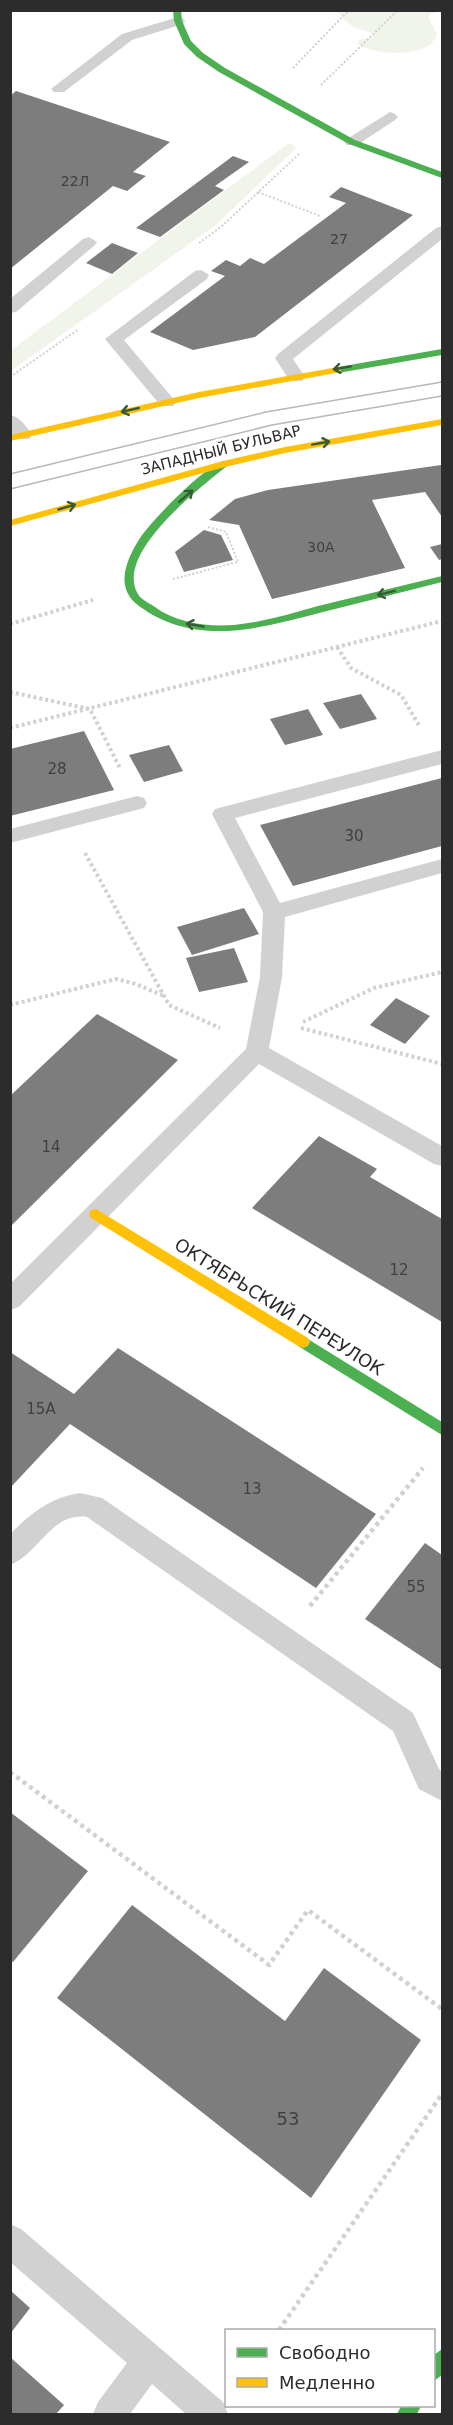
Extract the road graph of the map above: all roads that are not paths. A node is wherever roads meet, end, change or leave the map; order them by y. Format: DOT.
graph roads {
  1 [pos="177,16"];
  2 [pos="59,89"];
  3 [pos="390,117"];
  4 [pos="352,142"];
  5 [pos="442,175"];
  6 [pos="442,231"];
  7 [pos="89,242"];
  8 [pos="201,275"];
  9 [pos="10,308"];
  10 [pos="442,352"];
  11 [pos="296,377"];
  12 [pos="167,402"];
  13 [pos="10,420"];
  14 [pos="442,422"];
  15 [pos="17,437"];
  16 [pos="223,464"];
  17 [pos="10,524"];
  18 [pos="442,579"];
  19 [pos="441,758"];
  20 [pos="137,803"];
  21 [pos="10,836"];
  22 [pos="442,866"];
  23 [pos="274,912"];
  24 [pos="258,1048"];
  25 [pos="442,1157"];
  26 [pos="96,1214"];
  27 [pos="10,1300"];
  28 [pos="442,1429"];
  29 [pos="10,1553"];
  30 [pos="442,1788"];
  31 [pos="10,2240"];
  32 [pos="149,2360"];
  33 [pos="111,2415"];
  34 [pos="211,2415"];
  1 -- 2 [label="lane"];
  1 -- 4 [label="street"];
  3 -- 4 [label="lane"];
  4 -- 5 [label="street"];
  6 -- 11 [label="lane"];
  7 -- 9 [label="lane"];
  8 -- 12 [label="lane"];
  10 -- 11 [label="street, one-way"];
  11 -- 12 [label="street"];
  12 -- 15 [label="street, one-way"];
  13 -- 15 [label="lane"];
  16 -- 14 [label="street, ЗАПАДНЫЙ БУЛЬВАР, one-way"];
  17 -- 16 [label="street, ЗАПАДНЫЙ БУЛЬВАР, one-way"];
  18 -- 16 [label="street, one-way"];
  19 -- 23 [label="lane"];
  20 -- 21 [label="lane"];
  22 -- 23 [label="lane"];
  23 -- 24 [label="lane"];
  24 -- 25 [label="lane"];
  24 -- 26 [label="lane"];
  26 -- 27 [label="lane"];
  26 -- 28 [label="street, ОКТЯБРЬСКИЙ ПЕРЕУЛОК"];
  29 -- 30 [label="lane"];
  31 -- 32 [label="lane"];
  32 -- 33 [label="lane"];
  32 -- 34 [label="lane"];
}
